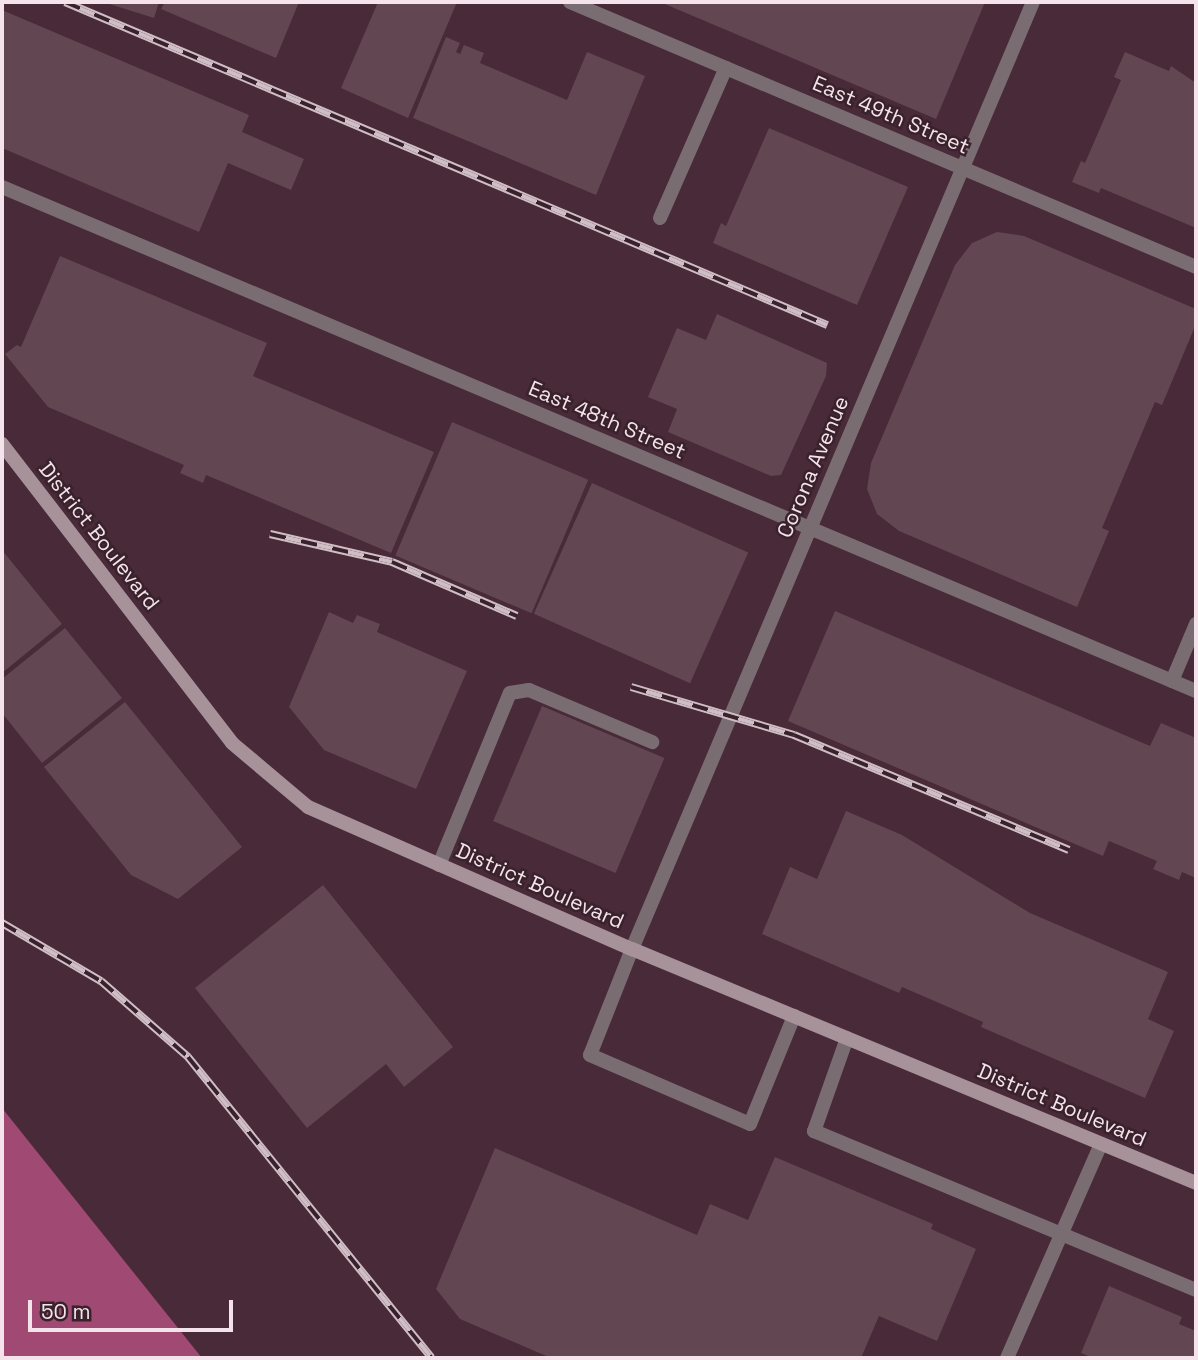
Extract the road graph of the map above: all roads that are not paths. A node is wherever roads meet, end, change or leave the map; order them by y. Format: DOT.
graph roads {
  1 [pos="570,2"];
  2 [pos="1032,2"];
  3 [pos="726,68"];
  4 [pos="962,168"];
  5 [pos="2,187"];
  6 [pos="660,218"];
  7 [pos="1196,267"];
  8 [pos="2,444"];
  9 [pos="810,528"];
  10 [pos="1196,624"];
  11 [pos="1172,681"];
  12 [pos="1196,691"];
  13 [pos="652,741"];
  14 [pos="439,864"];
  15 [pos="632,949"];
  16 [pos="794,1016"];
  17 [pos="847,1038"];
  18 [pos="1101,1144"];
  19 [pos="1196,1183"];
  20 [pos="1061,1232"];
  21 [pos="1196,1290"];
  22 [pos="1007,1358"];
  1 -- 3 [label="street, East 49th Street"];
  2 -- 4 [label="street, Corona Avenue"];
  3 -- 4 [label="street, East 49th Street"];
  3 -- 6 [label="street"];
  4 -- 7 [label="street, East 49th Street"];
  4 -- 9 [label="street, Corona Avenue"];
  5 -- 9 [label="street, East 48th Street"];
  8 -- 14 [label="main road, District Boulevard"];
  9 -- 11 [label="street, East 48th Street"];
  9 -- 15 [label="street, Corona Avenue"];
  10 -- 11 [label="street"];
  11 -- 12 [label="street, East 48th Street"];
  13 -- 14 [label="street"];
  14 -- 15 [label="main road, District Boulevard"];
  15 -- 16 [label="main road, District Boulevard"];
  15 -- 16 [label="street, Corona Avenue"];
  16 -- 17 [label="main road, District Boulevard"];
  17 -- 18 [label="main road, District Boulevard"];
  17 -- 20 [label="street"];
  18 -- 19 [label="main road, District Boulevard"];
  18 -- 20 [label="street"];
  20 -- 21 [label="street"];
  20 -- 22 [label="street"];
}
